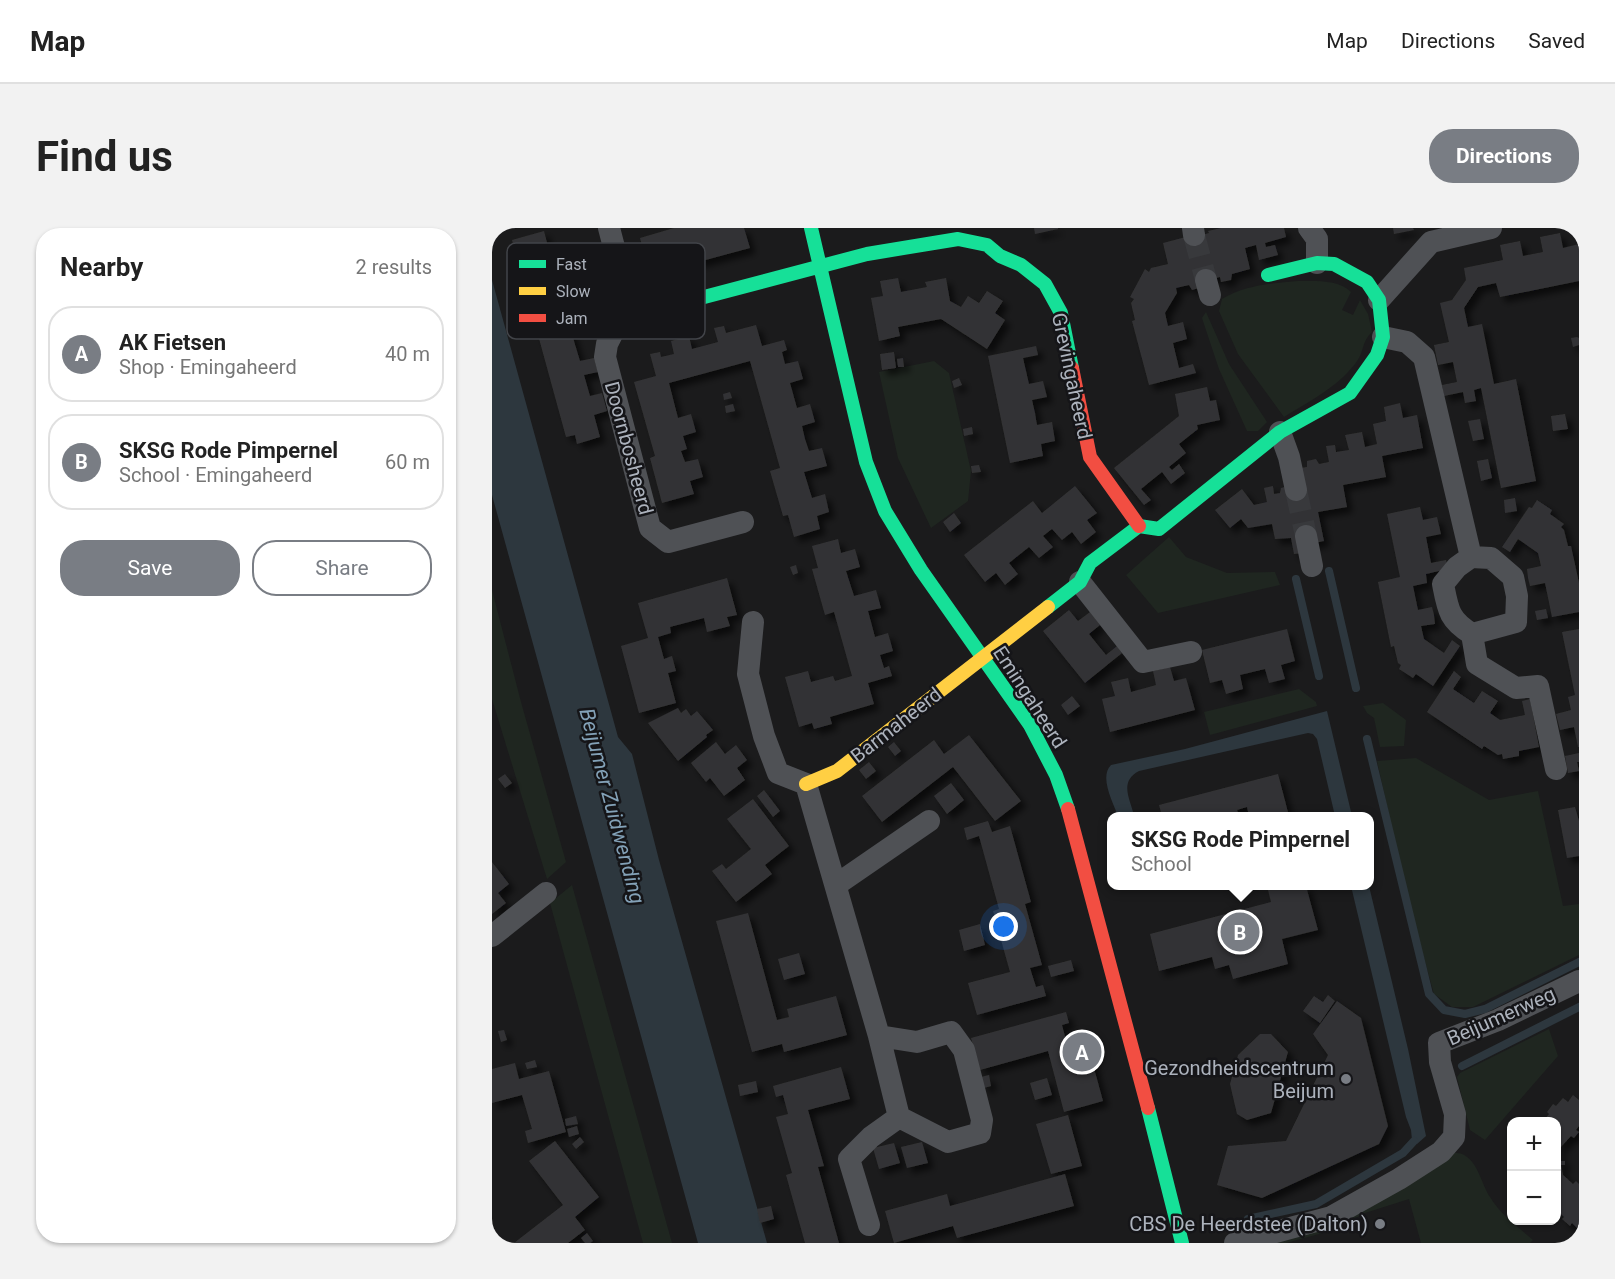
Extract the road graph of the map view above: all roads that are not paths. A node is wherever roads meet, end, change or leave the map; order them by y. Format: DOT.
graph roads {
  1 [pos="609,228"];
  2 [pos="811,228"];
  3 [pos="1309,228"];
  4 [pos="1491,228"];
  5 [pos="988,237"];
  6 [pos="613,243"];
  7 [pos="1317,263"];
  8 [pos="819,267"];
  9 [pos="1269,275"];
  10 [pos="705,297"];
  11 [pos="1379,300"];
  12 [pos="1383,338"];
  13 [pos="610,339"];
  14 [pos="1280,432"];
  15 [pos="1296,490"];
  16 [pos="743,522"];
  17 [pos="1138,526"];
  18 [pos="1306,536"];
  19 [pos="1471,557"];
  20 [pos="1312,566"];
  21 [pos="1080,582"];
  22 [pos="753,622"];
  23 [pos="1472,634"];
  24 [pos="1191,652"];
  25 [pos="981,657"];
  26 [pos="1556,769"];
  27 [pos="806,784"];
  28 [pos="929,821"];
  29 [pos="836,885"];
  30 [pos="546,893"];
  31 [pos="492,936"];
  32 [pos="1579,981"];
  33 [pos="879,1035"];
  34 [pos="899,1118"];
  35 [pos="869,1225"];
  36 [pos="1182,1243"];
  37 [pos="1235,1243"];
  1 -- 6 [label="street"];
  2 -- 8 [label="street, Emingaheerd"];
  3 -- 7 [label="street"];
  4 -- 11 [label="street"];
  5 -- 8 [label="street, Grevingaheerd"];
  5 -- 17 [label="street, Grevingaheerd"];
  7 -- 9 [label="street"];
  7 -- 11 [label="street"];
  8 -- 10 [label="street, Doornbosheerd"];
  8 -- 25 [label="street, Emingaheerd"];
  11 -- 12 [label="street"];
  12 -- 14 [label="street"];
  12 -- 19 [label="street"];
  13 -- 16 [label="street, Doornbosheerd"];
  14 -- 15 [label="street"];
  14 -- 17 [label="street"];
  17 -- 21 [label="street"];
  18 -- 20 [label="street"];
  19 -- 23 [label="street"];
  19 -- 23 [label="street"];
  21 -- 24 [label="street"];
  21 -- 25 [label="street"];
  22 -- 27 [label="street"];
  23 -- 26 [label="street"];
  25 -- 27 [label="street, Barmaheerd"];
  25 -- 36 [label="street, Emingaheerd"];
  27 -- 29 [label="street"];
  28 -- 29 [label="street"];
  29 -- 33 [label="street"];
  30 -- 31 [label="street"];
  32 -- 37 [label="street, Beijumerweg"];
  33 -- 34 [label="street"];
  33 -- 34 [label="street"];
  34 -- 35 [label="street"];
}
